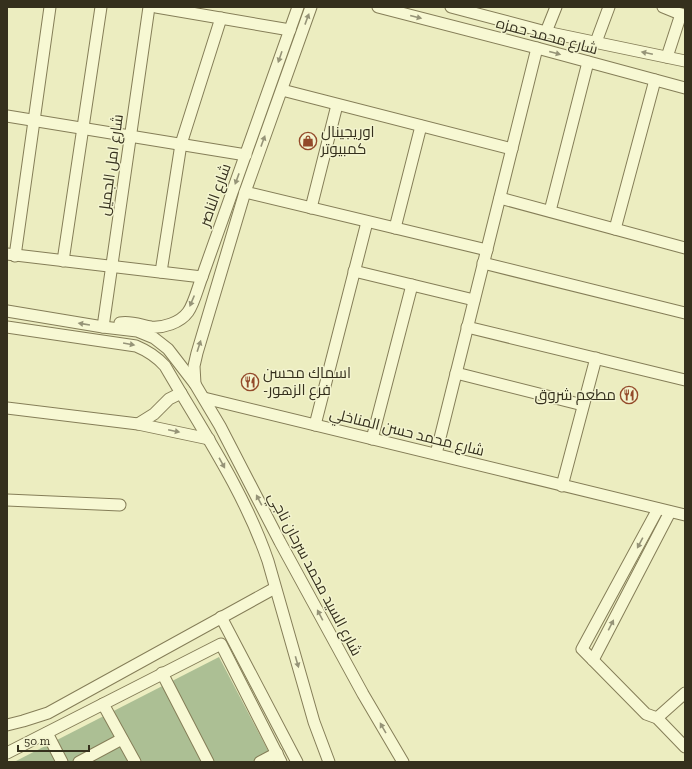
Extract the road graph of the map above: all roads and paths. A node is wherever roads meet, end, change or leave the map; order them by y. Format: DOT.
graph roads {
  1 [pos="50,7"];
  2 [pos="101,7"];
  3 [pos="149,7"];
  4 [pos="156,7"];
  5 [pos="298,7"];
  6 [pos="311,7"];
  7 [pos="378,7"];
  8 [pos="451,7"];
  9 [pos="556,7"];
  10 [pos="609,7"];
  11 [pos="663,7"];
  12 [pos="391,9"];
  13 [pos="466,9"];
  14 [pos="683,15"];
  15 [pos="221,18"];
  16 [pos="290,30"];
  17 [pos="546,32"];
  18 [pos="596,42"];
  19 [pos="537,48"];
  20 [pos="666,57"];
  21 [pos="685,61"];
  22 [pos="588,62"];
  23 [pos="655,80"];
  24 [pos="685,88"];
  25 [pos="282,90"];
  26 [pos="337,105"];
  27 [pos="7,116"];
  28 [pos="34,120"];
  29 [pos="421,126"];
  30 [pos="83,128"];
  31 [pos="130,136"];
  32 [pos="182,144"];
  33 [pos="512,149"];
  34 [pos="246,155"];
  35 [pos="245,192"];
  36 [pos="500,198"];
  37 [pos="311,208"];
  38 [pos="550,211"];
  39 [pos="367,222"];
  40 [pos="395,228"];
  41 [pos="615,229"];
  42 [pos="685,248"];
  43 [pos="486,250"];
  44 [pos="11,255"];
  45 [pos="63,261"];
  46 [pos="483,263"];
  47 [pos="112,267"];
  48 [pos="162,272"];
  49 [pos="354,272"];
  50 [pos="202,277"];
  51 [pos="412,285"];
  52 [pos="474,300"];
  53 [pos="7,311"];
  54 [pos="685,313"];
  55 [pos="42,317"];
  56 [pos="7,327"];
  57 [pos="105,327"];
  58 [pos="467,327"];
  59 [pos="40,332"];
  60 [pos="596,358"];
  61 [pos="456,373"];
  62 [pos="684,376"];
  63 [pos="195,384"];
  64 [pos="181,393"];
  65 [pos="204,398"];
  66 [pos="583,405"];
  67 [pos="7,408"];
  68 [pos="138,424"];
  69 [pos="315,425"];
  70 [pos="209,439"];
  71 [pos="372,439"];
  72 [pos="436,454"];
  73 [pos="562,486"];
  74 [pos="7,500"];
  75 [pos="120,505"];
  76 [pos="658,509"];
  77 [pos="670,512"];
  78 [pos="685,515"];
  79 [pos="280,542"];
  80 [pos="265,552"];
  81 [pos="620,581"];
  82 [pos="630,586"];
  83 [pos="275,588"];
  84 [pos="221,617"];
  85 [pos="593,660"];
  86 [pos="162,673"];
  87 [pos="685,693"];
  88 [pos="103,704"];
  89 [pos="657,718"];
  90 [pos="7,725"];
  91 [pos="48,733"];
  92 [pos="122,739"];
  93 [pos="685,747"];
  94 [pos="7,753"];
  95 [pos="279,758"];
  96 [pos="62,762"];
  97 [pos="79,762"];
  98 [pos="135,762"];
  99 [pos="208,762"];
  100 [pos="260,762"];
  101 [pos="297,762"];
  102 [pos="329,762"];
  103 [pos="403,762"];
  1 -- 28 [label="street"];
  2 -- 30 [label="street"];
  3 -- 31 [label="street, شارع امل الجميل"];
  4 -- 15 [label="street"];
  5 -- 16 [label="street, شارع الناصر"];
  25 -- 6 [label="street, شارع الناصر, one-way"];
  7 -- 12 [label="street, شارع محمد حمزه"];
  8 -- 13 [label="street, شارع محمد حمزه"];
  9 -- 17 [label="street"];
  10 -- 18 [label="street"];
  11 -- 14 [label="street"];
  12 -- 19 [label="street, شارع محمد حمزه, one-way"];
  13 -- 17 [label="street, شارع محمد حمزه"];
  14 -- 20 [label="street"];
  15 -- 16 [label="street"];
  15 -- 32 [label="street"];
  16 -- 34 [label="street, شارع الناصر, one-way"];
  17 -- 18 [label="street, شارع محمد حمزه"];
  20 -- 18 [label="street, شارع محمد حمزه, one-way"];
  19 -- 22 [label="street, شارع محمد حمزه, one-way"];
  19 -- 33 [label="street"];
  20 -- 21 [label="street, شارع محمد حمزه"];
  22 -- 23 [label="street, شارع محمد حمزه"];
  22 -- 38 [label="street"];
  23 -- 24 [label="street, شارع محمد حمزه"];
  23 -- 41 [label="street"];
  25 -- 26 [label="street"];
  35 -- 25 [label="street, شارع الناصر, one-way"];
  26 -- 29 [label="street"];
  26 -- 37 [label="street"];
  27 -- 28 [label="street"];
  28 -- 30 [label="street"];
  28 -- 44 [label="street"];
  29 -- 33 [label="street"];
  29 -- 40 [label="street"];
  30 -- 31 [label="street"];
  30 -- 45 [label="street"];
  31 -- 32 [label="street"];
  31 -- 47 [label="street, شارع امل الجميل"];
  32 -- 34 [label="street"];
  32 -- 48 [label="street"];
  33 -- 36 [label="street"];
  34 -- 50 [label="street, شارع الناصر, one-way"];
  35 -- 37 [label="street"];
  63 -- 35 [label="street, شارع الناصر, one-way"];
  36 -- 38 [label="street"];
  36 -- 43 [label="street"];
  37 -- 39 [label="street"];
  38 -- 41 [label="street"];
  39 -- 40 [label="street"];
  39 -- 49 [label="street"];
  40 -- 43 [label="street"];
  41 -- 42 [label="street"];
  43 -- 46 [label="street"];
  44 -- 45 [label="street"];
  45 -- 47 [label="street"];
  46 -- 52 [label="street"];
  46 -- 54 [label="street"];
  47 -- 48 [label="street"];
  47 -- 57 [label="street, شارع امل الجميل"];
  48 -- 50 [label="street"];
  49 -- 51 [label="street"];
  49 -- 69 [label="street"];
  50 -- 57 [label="street, شارع الناصر, one-way"];
  51 -- 52 [label="street"];
  51 -- 71 [label="street"];
  52 -- 58 [label="street"];
  53 -- 55 [label="street"];
  57 -- 55 [label="street, one-way"];
  55 -- 59 [label="street"];
  56 -- 59 [label="street"];
  57 -- 63 [label="street"];
  58 -- 60 [label="street"];
  58 -- 61 [label="street"];
  59 -- 64 [label="street, one-way"];
  60 -- 62 [label="street"];
  60 -- 66 [label="street"];
  61 -- 66 [label="street"];
  61 -- 72 [label="street"];
  63 -- 65 [label="street"];
  64 -- 68 [label="street"];
  64 -- 70 [label="street, شارع السيد محمد سرحان ناجي"];
  65 -- 69 [label="street, شارع محمد حسن المناخلي"];
  79 -- 65 [label="street, شارع السيد محمد سرحان ناجي, one-way"];
  66 -- 73 [label="street"];
  67 -- 68 [label="street"];
  68 -- 70 [label="street, one-way"];
  69 -- 71 [label="street, شارع محمد حسن المناخلي"];
  70 -- 80 [label="street, شارع السيد محمد سرحان ناجي, one-way"];
  71 -- 72 [label="street, شارع محمد حسن المناخلي"];
  72 -- 73 [label="street, شارع محمد حسن المناخلي"];
  73 -- 76 [label="street, شارع محمد حسن المناخلي"];
  74 -- 75 [label="street"];
  76 -- 77 [label="street, شارع محمد حسن المناخلي"];
  76 -- 81 [label="street, one-way"];
  77 -- 78 [label="street, شارع محمد حسن المناخلي"];
  77 -- 82 [label="street"];
  79 -- 80 [label="street"];
  103 -- 79 [label="street, شارع السيد محمد سرحان ناجي, one-way"];
  80 -- 83 [label="street, شارع السيد محمد سرحان ناجي"];
  81 -- 82 [label="street"];
  81 -- 85 [label="street"];
  85 -- 82 [label="street, one-way"];
  83 -- 84 [label="street"];
  83 -- 102 [label="street, شارع السيد محمد سرحان ناجي, one-way"];
  84 -- 90 [label="street"];
  84 -- 101 [label="street"];
  85 -- 89 [label="street"];
  86 -- 88 [label="street"];
  86 -- 95 [label="street"];
  86 -- 99 [label="street"];
  87 -- 89 [label="street"];
  88 -- 91 [label="street"];
  88 -- 92 [label="street"];
  89 -- 93 [label="street"];
  91 -- 94 [label="street"];
  91 -- 96 [label="street"];
  92 -- 97 [label="street"];
  92 -- 98 [label="street"];
  95 -- 100 [label="street"];
}
